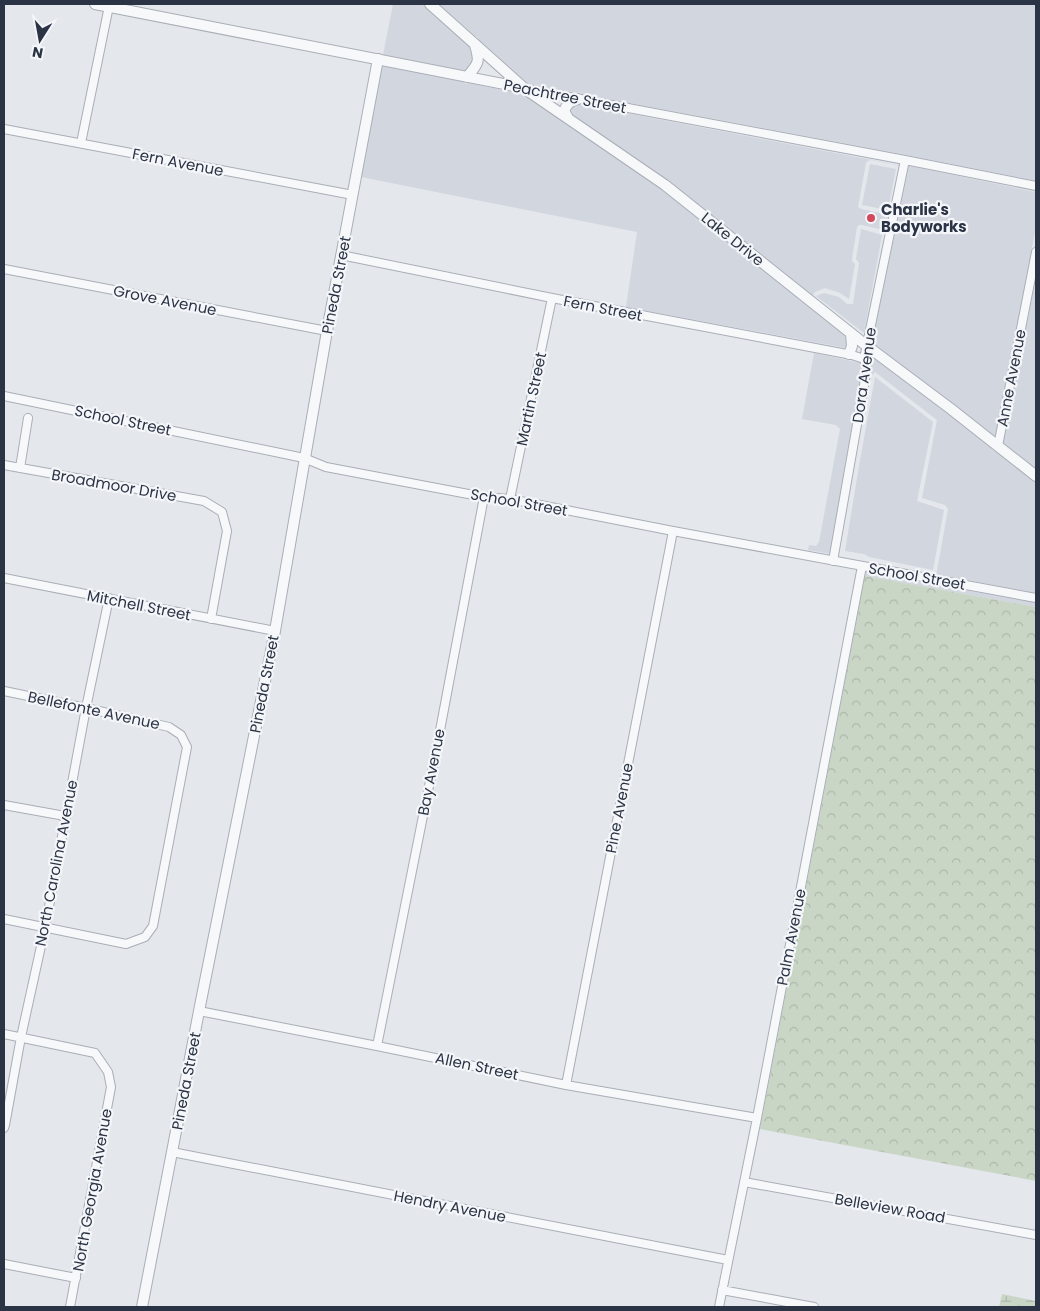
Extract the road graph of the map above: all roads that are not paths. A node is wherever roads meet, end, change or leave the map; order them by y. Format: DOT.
graph roads {
  1 [pos="95,4"];
  2 [pos="430,4"];
  3 [pos="109,6"];
  4 [pos="474,44"];
  5 [pos="378,59"];
  6 [pos="466,77"];
  7 [pos="525,89"];
  8 [pos="578,98"];
  9 [pos="568,118"];
  10 [pos="4,129"];
  11 [pos="82,143"];
  12 [pos="905,160"];
  13 [pos="1036,186"];
  14 [pos="353,195"];
  15 [pos="1036,252"];
  16 [pos="341,255"];
  17 [pos="4,269"];
  18 [pos="552,298"];
  19 [pos="327,331"];
  20 [pos="852,334"];
  21 [pos="867,346"];
  22 [pos="849,354"];
  23 [pos="864,359"];
  24 [pos="4,396"];
  25 [pos="28,418"];
  26 [pos="998,446"];
  27 [pos="304,458"];
  28 [pos="4,465"];
  29 [pos="20,468"];
  30 [pos="1036,476"];
  31 [pos="484,497"];
  32 [pos="510,499"];
  33 [pos="673,531"];
  34 [pos="834,561"];
  35 [pos="862,566"];
  36 [pos="4,578"];
  37 [pos="109,598"];
  38 [pos="1036,598"];
  39 [pos="211,619"];
  40 [pos="275,631"];
  41 [pos="4,691"];
  42 [pos="86,708"];
  43 [pos="4,805"];
  44 [pos="65,816"];
  45 [pos="4,920"];
  46 [pos="45,928"];
  47 [pos="199,1012"];
  48 [pos="4,1034"];
  49 [pos="21,1037"];
  50 [pos="377,1046"];
  51 [pos="566,1085"];
  52 [pos="757,1118"];
  53 [pos="4,1128"];
  54 [pos="172,1152"];
  55 [pos="744,1182"];
  56 [pos="1036,1235"];
  57 [pos="728,1260"];
  58 [pos="4,1264"];
  59 [pos="76,1278"];
  60 [pos="722,1290"];
  61 [pos="70,1307"];
  62 [pos="142,1307"];
  63 [pos="719,1307"];
  64 [pos="814,1307"];
  1 -- 3 [label="street, Peachtree Street"];
  2 -- 4 [label="street, Lake Drive"];
  3 -- 5 [label="street, Peachtree Street"];
  3 -- 11 [label="street"];
  4 -- 6 [label="street"];
  4 -- 7 [label="street, Lake Drive"];
  5 -- 6 [label="street, Peachtree Street"];
  5 -- 14 [label="street, Pineda Street"];
  6 -- 7 [label="street, Peachtree Street"];
  7 -- 8 [label="street, Peachtree Street"];
  7 -- 9 [label="street, Lake Drive"];
  8 -- 9 [label="street"];
  8 -- 12 [label="street, Peachtree Street"];
  9 -- 20 [label="street, Lake Drive"];
  10 -- 11 [label="street, Fern Avenue"];
  11 -- 14 [label="street, Fern Avenue"];
  12 -- 13 [label="street, Peachtree Street"];
  12 -- 21 [label="street, Dora Avenue"];
  14 -- 16 [label="street, Pineda Street"];
  15 -- 26 [label="street, Anne Avenue"];
  16 -- 18 [label="street, Fern Street"];
  16 -- 19 [label="street, Pineda Street"];
  17 -- 19 [label="street, Grove Avenue"];
  18 -- 22 [label="street, Fern Street"];
  18 -- 32 [label="street, Martin Street"];
  19 -- 27 [label="street, Pineda Street"];
  20 -- 21 [label="street, Lake Drive"];
  20 -- 22 [label="street"];
  21 -- 23 [label="street, Dora Avenue"];
  21 -- 26 [label="street, Lake Drive"];
  22 -- 23 [label="street, Fern Street"];
  23 -- 34 [label="street, Dora Avenue"];
  24 -- 27 [label="street, School Street"];
  25 -- 29 [label="street"];
  26 -- 30 [label="street, Lake Drive"];
  27 -- 31 [label="street, School Street"];
  27 -- 40 [label="street, Pineda Street"];
  28 -- 29 [label="street, Broadmoor Drive"];
  29 -- 39 [label="street, Broadmoor Drive"];
  31 -- 32 [label="street, School Street"];
  31 -- 50 [label="street, Bay Avenue"];
  32 -- 33 [label="street, School Street"];
  33 -- 34 [label="street, School Street"];
  33 -- 51 [label="street, Pine Avenue"];
  34 -- 35 [label="street, School Street"];
  35 -- 38 [label="street, School Street"];
  35 -- 52 [label="street, Palm Avenue"];
  36 -- 37 [label="street, Mitchell Street"];
  37 -- 39 [label="street, Mitchell Street"];
  37 -- 42 [label="street, North Carolina Avenue"];
  39 -- 40 [label="street, Mitchell Street"];
  40 -- 47 [label="street, Pineda Street"];
  41 -- 42 [label="street, Bellefonte Avenue"];
  42 -- 44 [label="street, North Carolina Avenue"];
  42 -- 46 [label="street, Bellefonte Avenue"];
  43 -- 44 [label="street"];
  44 -- 46 [label="street, North Carolina Avenue"];
  45 -- 46 [label="street"];
  46 -- 49 [label="street, North Carolina Avenue"];
  47 -- 50 [label="street, Allen Street"];
  47 -- 54 [label="street, Pineda Street"];
  48 -- 49 [label="street"];
  49 -- 53 [label="street, North Carolina Avenue"];
  49 -- 59 [label="street, North Georgia Avenue"];
  50 -- 51 [label="street, Allen Street"];
  51 -- 52 [label="street, Allen Street"];
  52 -- 55 [label="street, Palm Avenue"];
  54 -- 57 [label="street, Hendry Avenue"];
  54 -- 62 [label="street, Pineda Street"];
  55 -- 56 [label="street, Belleview Road"];
  55 -- 57 [label="street, Palm Avenue"];
  57 -- 60 [label="street, Palm Avenue"];
  58 -- 59 [label="street"];
  59 -- 61 [label="street, North Georgia Avenue"];
  60 -- 63 [label="street, Palm Avenue"];
  60 -- 64 [label="street"];
}
